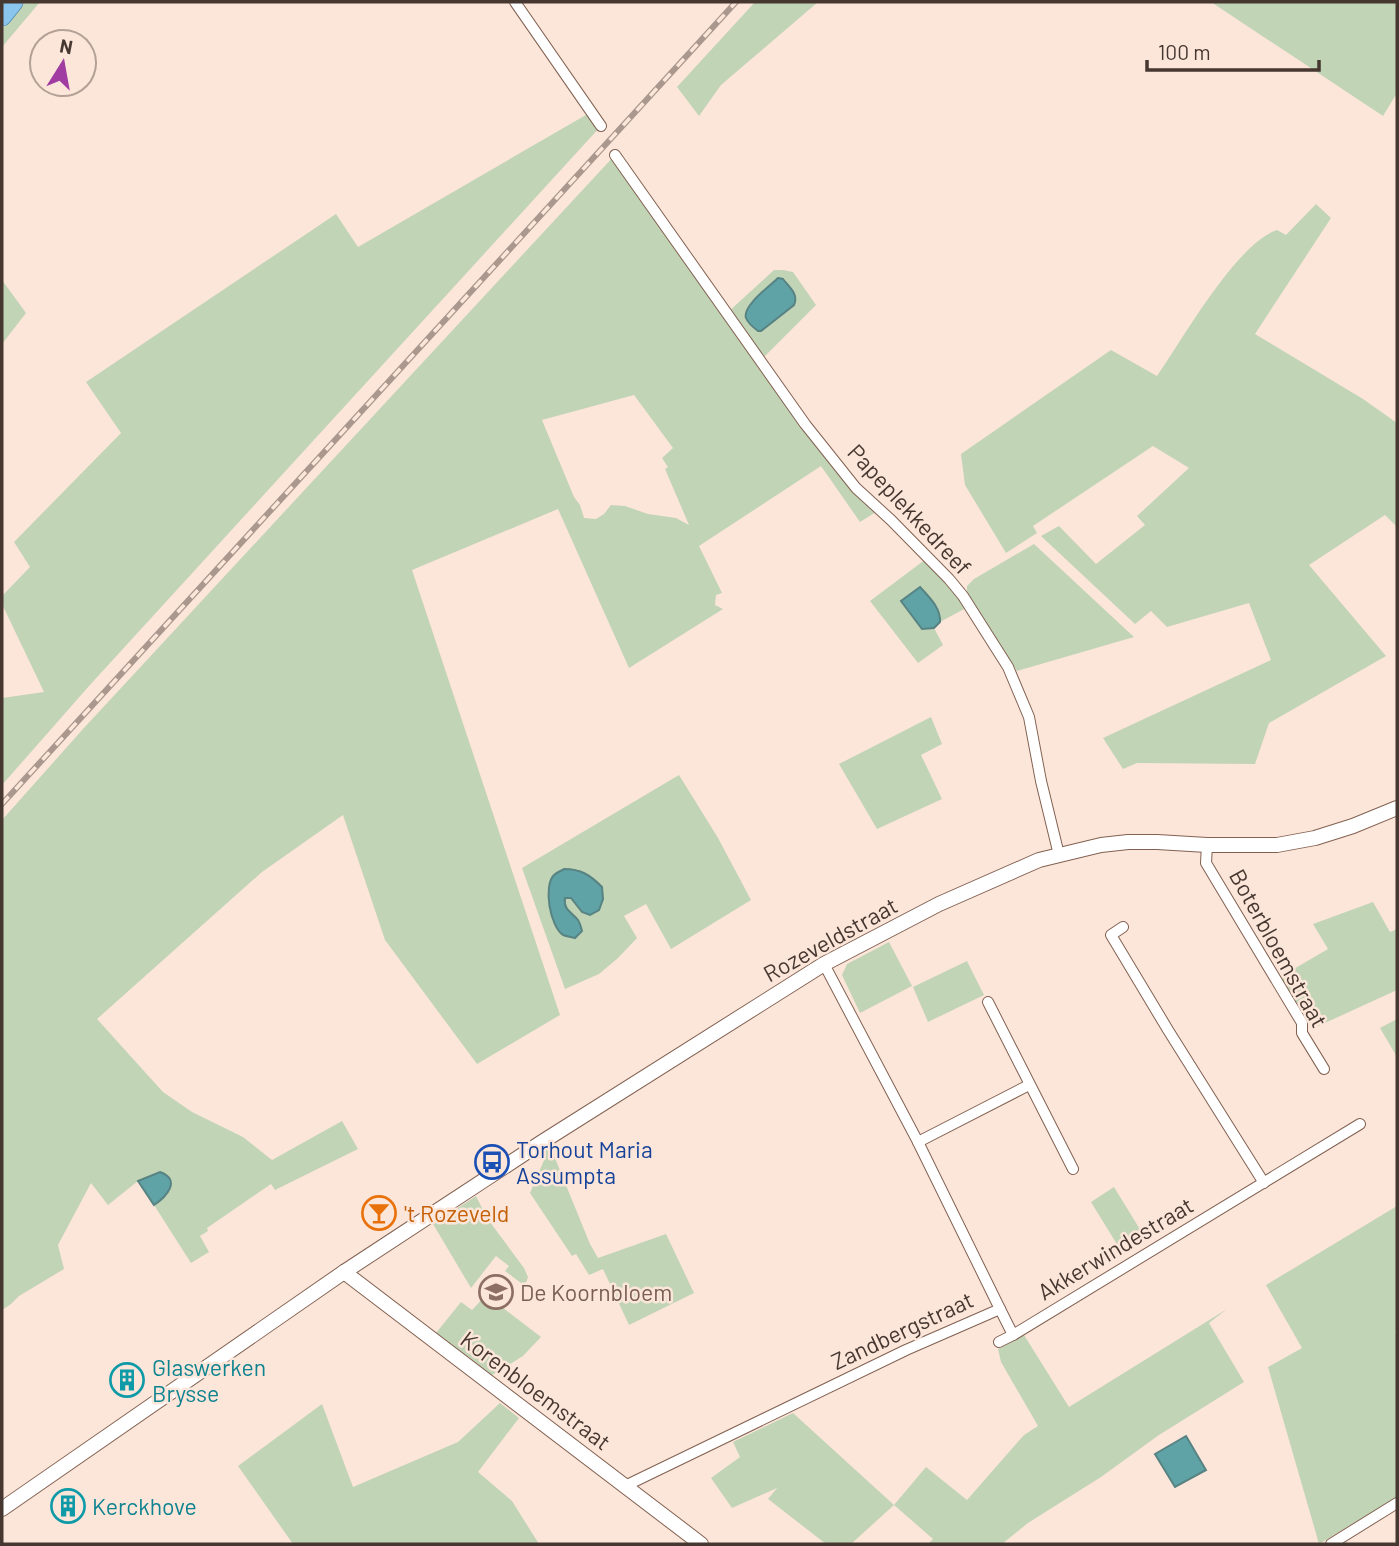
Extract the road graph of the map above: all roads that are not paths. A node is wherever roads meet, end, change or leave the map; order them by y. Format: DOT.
graph roads {
  1 [pos="14,2"];
  2 [pos="515,2"];
  3 [pos="2,16"];
  4 [pos="601,126"];
  5 [pos="615,155"];
  6 [pos="1397,808"];
  7 [pos="1207,845"];
  8 [pos="1059,855"];
  9 [pos="1123,927"];
  10 [pos="824,964"];
  11 [pos="988,1002"];
  12 [pos="1324,1069"];
  13 [pos="1029,1085"];
  14 [pos="1360,1124"];
  15 [pos="918,1142"];
  16 [pos="1073,1170"];
  17 [pos="1264,1183"];
  18 [pos="344,1272"];
  19 [pos="1000,1309"];
  20 [pos="1013,1335"];
  21 [pos="999,1342"];
  22 [pos="625,1486"];
  23 [pos="1397,1503"];
  24 [pos="2,1509"];
  25 [pos="701,1544"];
  26 [pos="1331,1544"];
  1 -- 3 [label="main road"];
  2 -- 4 [label="street"];
  5 -- 8 [label="street, Papeplekkedreef"];
  6 -- 7 [label="street, Rozeveldstraat"];
  7 -- 8 [label="street, Rozeveldstraat"];
  7 -- 12 [label="street, Boterbloemstraat"];
  8 -- 10 [label="street, Rozeveldstraat"];
  9 -- 17 [label="street"];
  10 -- 15 [label="street, Zandbergstraat"];
  10 -- 18 [label="street, Rozeveldstraat"];
  11 -- 13 [label="street"];
  13 -- 15 [label="street"];
  13 -- 16 [label="street"];
  14 -- 17 [label="street, Akkerwindestraat"];
  15 -- 19 [label="street, Zandbergstraat"];
  17 -- 20 [label="street, Akkerwindestraat"];
  18 -- 22 [label="street, Korenbloemstraat"];
  18 -- 24 [label="street, Rozeveldstraat"];
  19 -- 20 [label="street"];
  19 -- 22 [label="street, Zandbergstraat"];
  20 -- 21 [label="street"];
  22 -- 25 [label="street, Korenbloemstraat"];
  23 -- 26 [label="street"];
}
